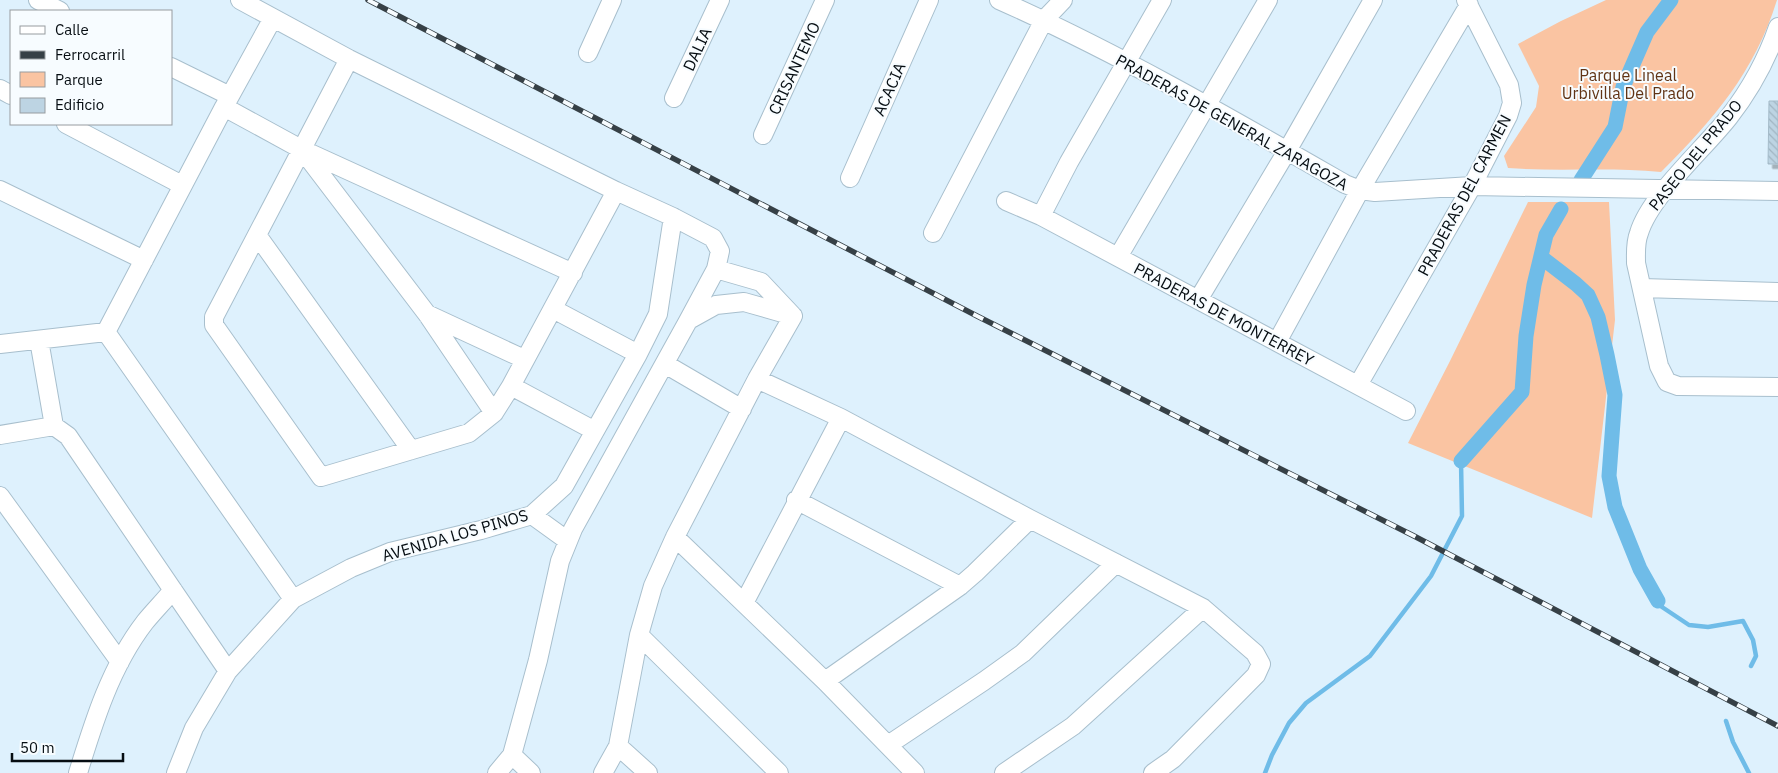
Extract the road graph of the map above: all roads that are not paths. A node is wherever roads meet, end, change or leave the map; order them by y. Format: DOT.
graph roads {
  1 [pos="38,0"];
  2 [pos="240,0"];
  3 [pos="612,0"];
  4 [pos="720,0"];
  5 [pos="825,0"];
  6 [pos="929,0"];
  7 [pos="999,0"];
  8 [pos="1063,0"];
  9 [pos="1162,0"];
  10 [pos="1268,0"];
  11 [pos="1373,0"];
  12 [pos="1468,2"];
  13 [pos="58,10"];
  14 [pos="273,18"];
  15 [pos="1044,20"];
  16 [pos="1778,27"];
  17 [pos="588,53"];
  18 [pos="349,59"];
  19 [pos="1126,63"];
  20 [pos="172,68"];
  21 [pos="674,98"];
  22 [pos="226,102"];
  23 [pos="1207,106"];
  24 [pos="68,125"];
  25 [pos="763,135"];
  26 [pos="301,149"];
  27 [pos="1287,152"];
  28 [pos="850,178"];
  29 [pos="182,185"];
  30 [pos="1472,186"];
  31 [pos="1665,189"];
  32 [pos="0,190"];
  33 [pos="1360,190"];
  34 [pos="616,191"];
  35 [pos="1778,191"];
  36 [pos="1006,201"];
  37 [pos="1041,216"];
  38 [pos="673,217"];
  39 [pos="933,233"];
  40 [pos="257,235"];
  41 [pos="1118,258"];
  42 [pos="144,260"];
  43 [pos="716,269"];
  44 [pos="573,273"];
  45 [pos="1642,288"];
  46 [pos="1778,292"];
  47 [pos="1198,300"];
  48 [pos="553,309"];
  49 [pos="427,314"];
  50 [pos="793,316"];
  51 [pos="688,321"];
  52 [pos="106,332"];
  53 [pos="39,340"];
  54 [pos="1276,342"];
  55 [pos="0,344"];
  56 [pos="638,354"];
  57 [pos="524,360"];
  58 [pos="665,364"];
  59 [pos="757,379"];
  60 [pos="1358,385"];
  61 [pos="511,386"];
  62 [pos="1778,387"];
  63 [pos="742,409"];
  64 [pos="1406,412"];
  65 [pos="494,413"];
  66 [pos="841,418"];
  67 [pos="54,426"];
  68 [pos="595,431"];
  69 [pos="0,435"];
  70 [pos="411,450"];
  71 [pos="0,496"];
  72 [pos="796,500"];
  73 [pos="532,515"];
  74 [pos="1030,519"];
  75 [pos="676,537"];
  76 [pos="568,541"];
  77 [pos="1116,563"];
  78 [pos="960,586"];
  79 [pos="173,590"];
  80 [pos="293,599"];
  81 [pos="744,603"];
  82 [pos="1203,608"];
  83 [pos="639,635"];
  84 [pos="120,662"];
  85 [pos="228,671"];
  86 [pos="825,681"];
  87 [pos="888,745"];
  88 [pos="618,746"];
  89 [pos="512,755"];
  90 [pos="78,773"];
  91 [pos="176,773"];
  92 [pos="497,773"];
  93 [pos="532,773"];
  94 [pos="603,773"];
  95 [pos="648,773"];
  96 [pos="779,773"];
  97 [pos="915,773"];
  98 [pos="1004,773"];
  99 [pos="1154,773"];
  1 -- 13 [label="street"];
  2 -- 14 [label="street"];
  3 -- 17 [label="street"];
  4 -- 21 [label="street, DALIA"];
  5 -- 25 [label="street, CRISANTEMO"];
  6 -- 28 [label="street, ACACIA"];
  7 -- 15 [label="street, PRADERAS DE GENERAL ZARAGOZA"];
  8 -- 15 [label="street"];
  9 -- 19 [label="street"];
  10 -- 23 [label="street"];
  11 -- 27 [label="street"];
  12 -- 30 [label="street, PRADERAS DEL CARMEN"];
  12 -- 33 [label="street"];
  14 -- 18 [label="street"];
  14 -- 22 [label="street"];
  15 -- 19 [label="street, PRADERAS DE GENERAL ZARAGOZA"];
  15 -- 39 [label="street"];
  16 -- 31 [label="street, PASEO DEL PRADO"];
  18 -- 26 [label="street"];
  18 -- 34 [label="street"];
  19 -- 23 [label="street, PRADERAS DE GENERAL ZARAGOZA"];
  19 -- 37 [label="street"];
  20 -- 22 [label="street"];
  22 -- 26 [label="street"];
  22 -- 29 [label="street"];
  23 -- 27 [label="street, PRADERAS DE GENERAL ZARAGOZA"];
  23 -- 41 [label="street"];
  24 -- 29 [label="street"];
  26 -- 40 [label="street"];
  26 -- 44 [label="street"];
  26 -- 49 [label="street"];
  27 -- 33 [label="street, PRADERAS DE GENERAL ZARAGOZA"];
  27 -- 47 [label="street"];
  29 -- 42 [label="street"];
  30 -- 31 [label="street, PRADERAS DE GENERAL ZARAGOZA"];
  30 -- 33 [label="street, PRADERAS DE GENERAL ZARAGOZA"];
  30 -- 60 [label="street, PRADERAS DEL CARMEN"];
  31 -- 35 [label="street"];
  31 -- 45 [label="street, PASEO DEL PRADO"];
  32 -- 42 [label="street"];
  33 -- 54 [label="street"];
  34 -- 38 [label="street"];
  34 -- 44 [label="street"];
  36 -- 37 [label="street, PRADERAS DE MONTERREY"];
  37 -- 41 [label="street, PRADERAS DE MONTERREY"];
  38 -- 43 [label="street"];
  38 -- 56 [label="street, AVENIDA LOS PINOS"];
  40 -- 70 [label="street"];
  40 -- 70 [label="street"];
  41 -- 47 [label="street, PRADERAS DE MONTERREY"];
  42 -- 52 [label="street"];
  43 -- 50 [label="street"];
  43 -- 51 [label="street"];
  44 -- 48 [label="street"];
  45 -- 46 [label="street"];
  45 -- 62 [label="street, PASEO DEL PRADO"];
  47 -- 54 [label="street, PRADERAS DE MONTERREY"];
  48 -- 56 [label="street"];
  48 -- 57 [label="street"];
  49 -- 57 [label="street"];
  49 -- 65 [label="street"];
  50 -- 51 [label="street"];
  50 -- 59 [label="street"];
  51 -- 58 [label="street"];
  52 -- 53 [label="street"];
  52 -- 80 [label="street"];
  53 -- 55 [label="street"];
  53 -- 67 [label="street"];
  54 -- 60 [label="street, PRADERAS DE MONTERREY"];
  56 -- 68 [label="street, AVENIDA LOS PINOS"];
  57 -- 61 [label="street"];
  58 -- 63 [label="street"];
  58 -- 76 [label="street"];
  59 -- 63 [label="street"];
  59 -- 66 [label="street"];
  60 -- 64 [label="street, PRADERAS DE MONTERREY"];
  61 -- 65 [label="street"];
  61 -- 68 [label="street"];
  63 -- 75 [label="street"];
  65 -- 70 [label="street"];
  66 -- 72 [label="street"];
  66 -- 74 [label="street"];
  67 -- 69 [label="street"];
  67 -- 79 [label="street"];
  68 -- 73 [label="street, AVENIDA LOS PINOS"];
  71 -- 84 [label="street"];
  72 -- 78 [label="street"];
  72 -- 81 [label="street"];
  73 -- 76 [label="street"];
  73 -- 80 [label="street, AVENIDA LOS PINOS"];
  74 -- 77 [label="street"];
  74 -- 78 [label="street"];
  75 -- 81 [label="street"];
  75 -- 83 [label="street"];
  76 -- 89 [label="street"];
  77 -- 82 [label="street"];
  77 -- 87 [label="street"];
  78 -- 86 [label="street"];
  79 -- 84 [label="street"];
  79 -- 85 [label="street"];
  80 -- 85 [label="street, AVENIDA LOS PINOS"];
  81 -- 86 [label="street"];
  82 -- 98 [label="street"];
  82 -- 99 [label="street"];
  83 -- 88 [label="street"];
  83 -- 96 [label="street"];
  84 -- 90 [label="street"];
  85 -- 91 [label="street, AVENIDA LOS PINOS"];
  86 -- 87 [label="street"];
  87 -- 97 [label="street"];
  88 -- 94 [label="street"];
  88 -- 95 [label="street"];
  89 -- 92 [label="street"];
  89 -- 93 [label="street"];
}
